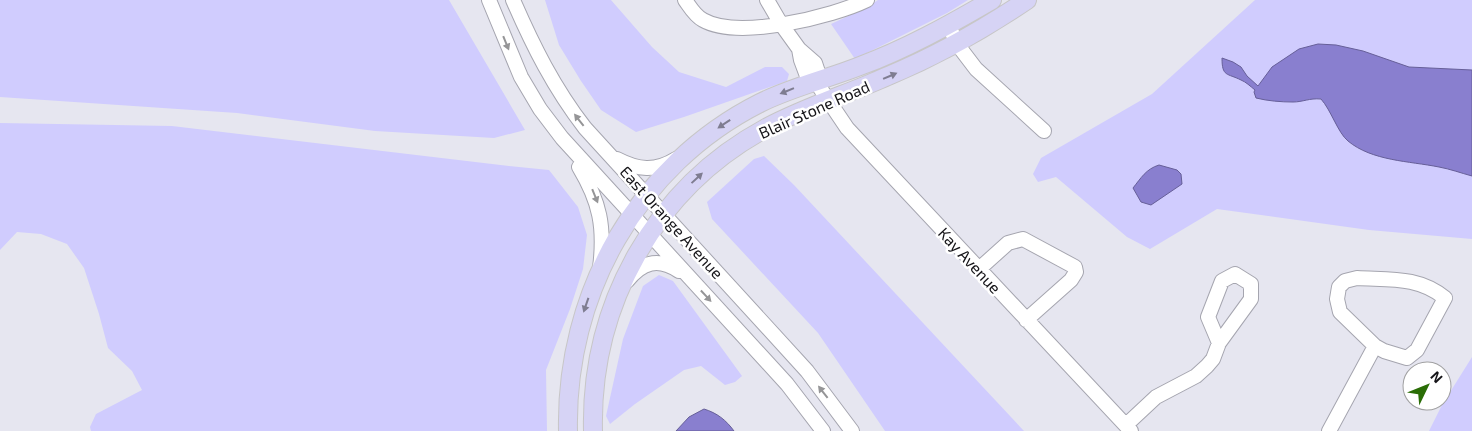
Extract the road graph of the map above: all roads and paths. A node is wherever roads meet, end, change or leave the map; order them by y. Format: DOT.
graph roads {
  1 [pos="488,0"];
  2 [pos="513,0"];
  3 [pos="685,0"];
  4 [pos="767,0"];
  5 [pos="867,0"];
  6 [pos="992,0"];
  7 [pos="1027,0"];
  8 [pos="781,24"];
  9 [pos="948,25"];
  10 [pos="956,43"];
  11 [pos="816,82"];
  12 [pos="828,100"];
  13 [pos="1044,132"];
  14 [pos="562,138"];
  15 [pos="691,149"];
  16 [pos="611,156"];
  17 [pos="647,195"];
  18 [pos="664,213"];
  19 [pos="631,215"];
  20 [pos="649,234"];
  21 [pos="979,270"];
  22 [pos="599,272"];
  23 [pos="686,275"];
  24 [pos="618,294"];
  25 [pos="1026,320"];
  26 [pos="1219,343"];
  27 [pos="1375,346"];
  28 [pos="1129,428"];
  29 [pos="568,431"];
  30 [pos="593,431"];
  31 [pos="823,431"];
  32 [pos="852,431"];
  33 [pos="1329,431"];
  1 -- 14 [label="street, East Orange Avenue, one-way"];
  16 -- 2 [label="street, East Orange Avenue, one-way"];
  3 -- 8 [label="street"];
  4 -- 8 [label="street, Kay Avenue"];
  5 -- 8 [label="street"];
  6 -- 9 [label="main road, Blair Stone Road"];
  7 -- 10 [label="main road, Blair Stone Road"];
  8 -- 11 [label="street, Kay Avenue"];
  9 -- 10 [label="street"];
  9 -- 11 [label="main road, Blair Stone Road"];
  12 -- 10 [label="main road, Blair Stone Road, one-way"];
  10 -- 13 [label="street"];
  11 -- 12 [label="street, Kay Avenue"];
  11 -- 15 [label="main road, Blair Stone Road, one-way"];
  18 -- 12 [label="main road, Blair Stone Road, one-way"];
  12 -- 21 [label="street, Kay Avenue"];
  14 -- 19 [label="street, East Orange Avenue"];
  14 -- 22 [label="street, one-way"];
  15 -- 16 [label="street"];
  15 -- 17 [label="main road, Blair Stone Road"];
  16 -- 17 [label="street, East Orange Avenue"];
  17 -- 18 [label="street, East Orange Avenue"];
  17 -- 19 [label="main road, Blair Stone Road"];
  18 -- 20 [label="main road, Blair Stone Road"];
  32 -- 18 [label="street, East Orange Avenue, one-way"];
  19 -- 20 [label="street, East Orange Avenue"];
  19 -- 22 [label="main road, Blair Stone Road"];
  20 -- 23 [label="street, East Orange Avenue"];
  20 -- 24 [label="main road, Blair Stone Road"];
  21 -- 25 [label="street, Kay Avenue"];
  21 -- 25 [label="street"];
  22 -- 29 [label="main road, Blair Stone Road, one-way"];
  23 -- 24 [label="street"];
  23 -- 31 [label="street, East Orange Avenue, one-way"];
  24 -- 30 [label="main road, Blair Stone Road"];
  25 -- 28 [label="street, Kay Avenue"];
  26 -- 28 [label="street"];
  27 -- 27 [label="street"];
  27 -- 33 [label="street"];
}
